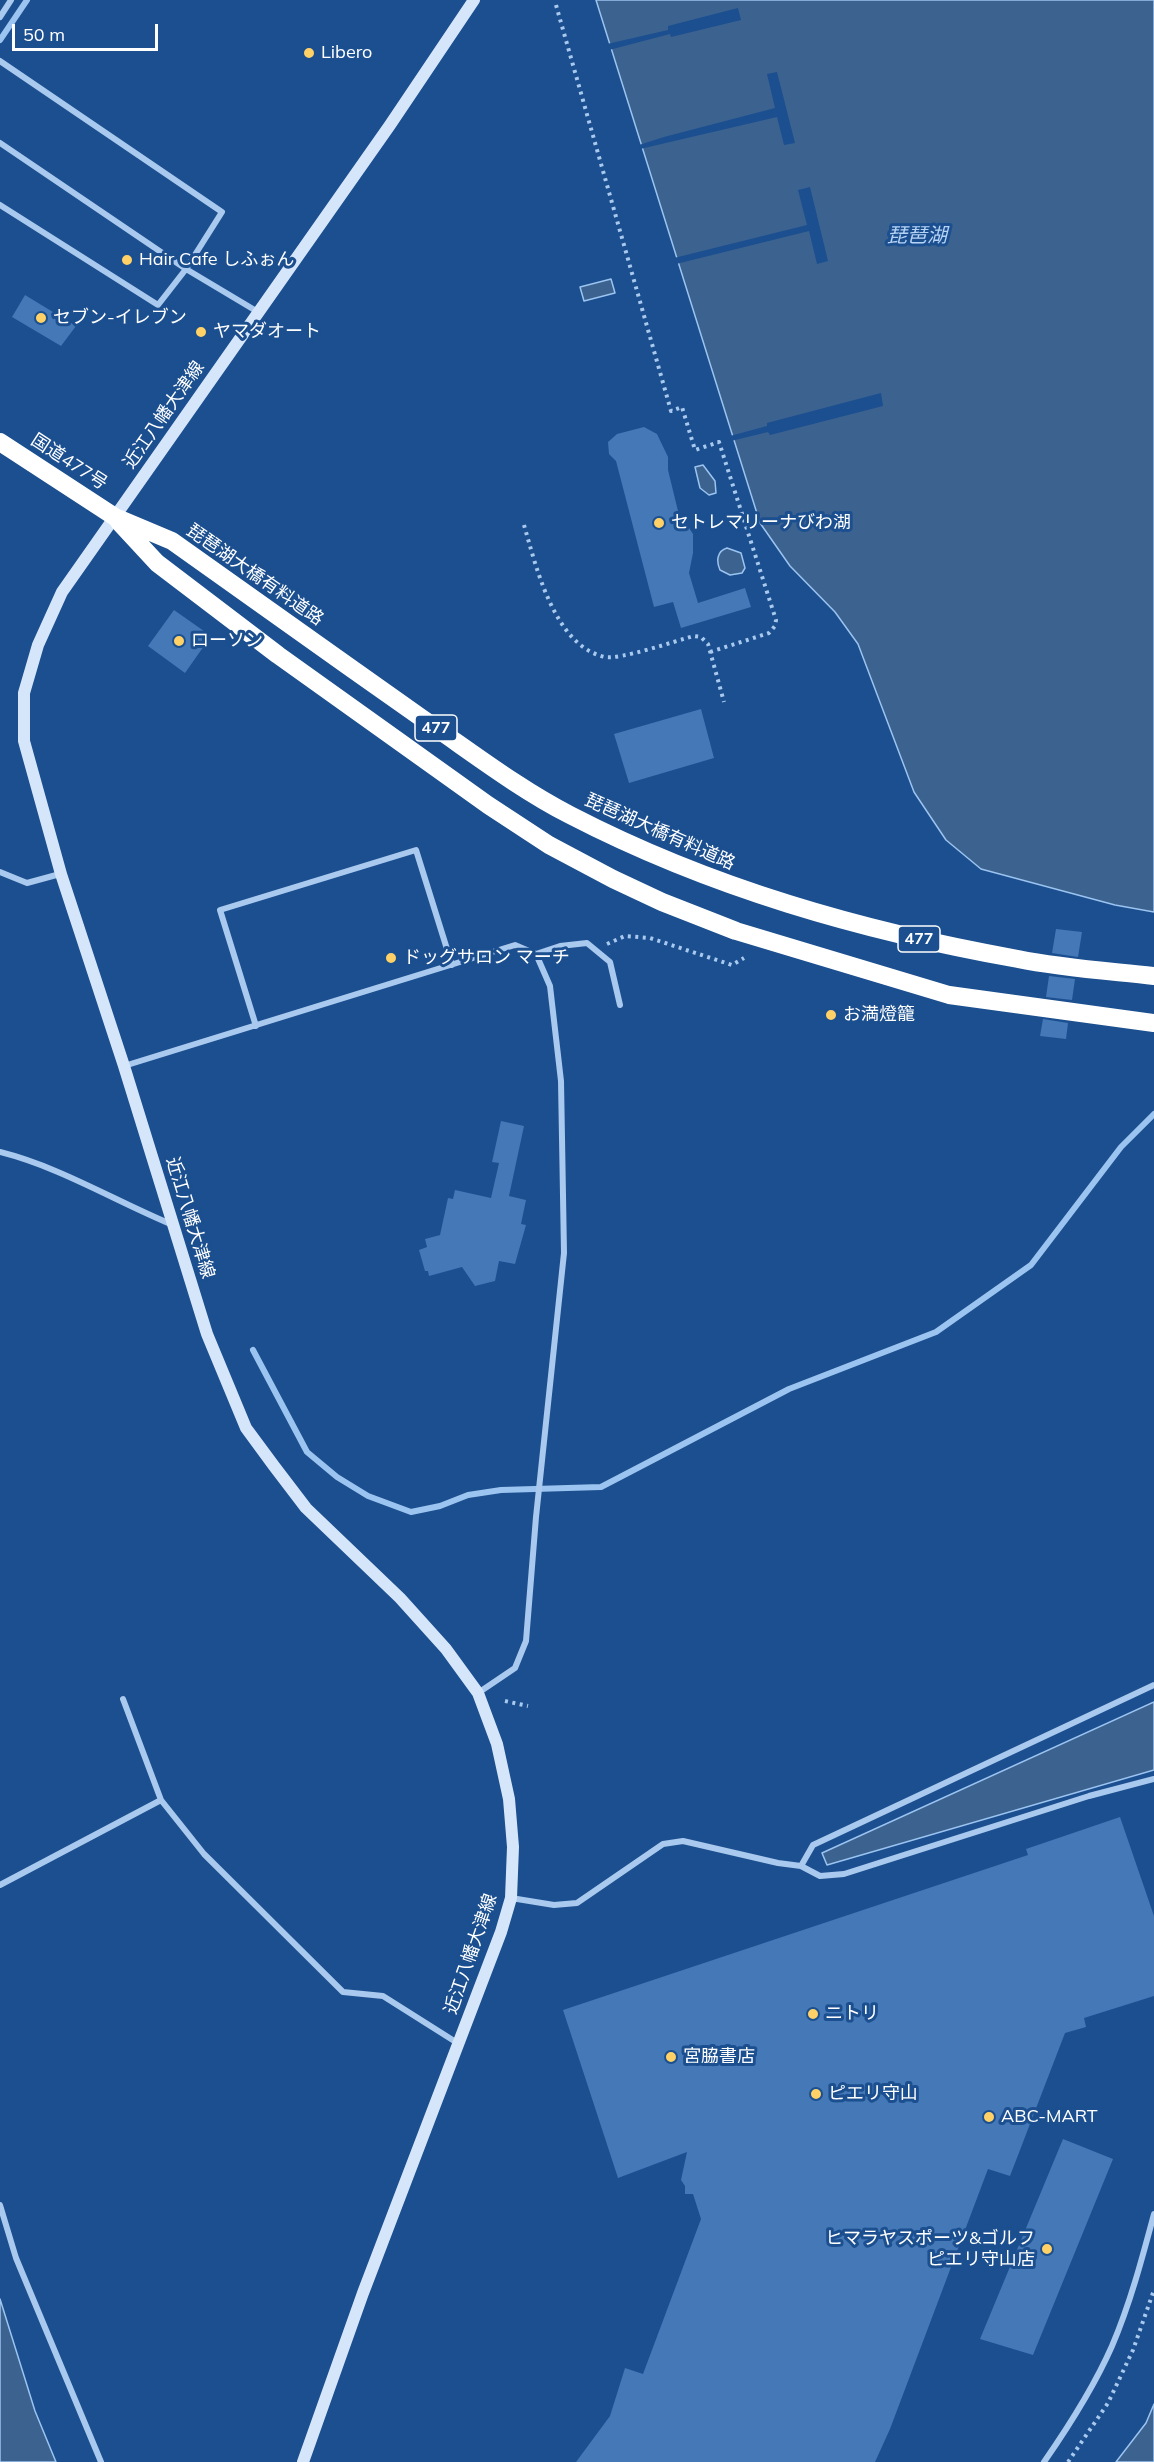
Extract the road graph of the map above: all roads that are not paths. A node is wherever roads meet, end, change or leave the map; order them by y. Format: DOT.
graph roads {
  1 [pos="11,0"];
  2 [pos="474,0"];
  3 [pos="0,17"];
  4 [pos="0,61"];
  5 [pos="0,143"];
  6 [pos="0,205"];
  7 [pos="186,269"];
  8 [pos="258,312"];
  9 [pos="0,442"];
  10 [pos="114,518"];
  11 [pos="0,872"];
  12 [pos="61,874"];
  13 [pos="536,954"];
  14 [pos="452,965"];
  15 [pos="1154,976"];
  16 [pos="620,1005"];
  17 [pos="1154,1023"];
  18 [pos="256,1026"];
  19 [pos="124,1066"];
  20 [pos="0,1152"];
  21 [pos="173,1225"];
  22 [pos="1154,1685"];
  23 [pos="478,1693"];
  24 [pos="123,1699"];
  25 [pos="1154,1779"];
  26 [pos="161,1800"];
  27 [pos="801,1866"];
  28 [pos="0,1885"];
  29 [pos="511,1898"];
  30 [pos="459,2044"];
  31 [pos="0,2205"];
  32 [pos="1154,2214"];
  33 [pos="101,2462"];
  34 [pos="303,2462"];
  35 [pos="1044,2462"];
  1 -- 3 [label="street"];
  2 -- 8 [label="main road, 近江八幡大津線"];
  4 -- 7 [label="street"];
  5 -- 7 [label="street"];
  6 -- 7 [label="street"];
  7 -- 8 [label="street"];
  8 -- 10 [label="main road, 近江八幡大津線"];
  9 -- 10 [label="highway, 国道477号 / 477"];
  10 -- 12 [label="main road, 近江八幡大津線"];
  10 -- 15 [label="highway, 琵琶湖大橋有料道路 / 477"];
  10 -- 17 [label="highway, 477"];
  11 -- 12 [label="street"];
  12 -- 19 [label="main road, 近江八幡大津線"];
  13 -- 14 [label="street"];
  13 -- 16 [label="street"];
  13 -- 23 [label="street"];
  14 -- 18 [label="street"];
  14 -- 18 [label="street"];
  18 -- 19 [label="street"];
  19 -- 21 [label="main road, 近江八幡大津線"];
  20 -- 21 [label="street"];
  21 -- 23 [label="main road, 近江八幡大津線"];
  22 -- 27 [label="street"];
  23 -- 29 [label="main road, 近江八幡大津線"];
  24 -- 26 [label="street"];
  25 -- 27 [label="street"];
  26 -- 28 [label="street"];
  26 -- 30 [label="street"];
  27 -- 29 [label="street"];
  29 -- 30 [label="main road, 近江八幡大津線"];
  30 -- 34 [label="main road, 近江八幡大津線"];
  31 -- 33 [label="street"];
  32 -- 35 [label="street"];
}
